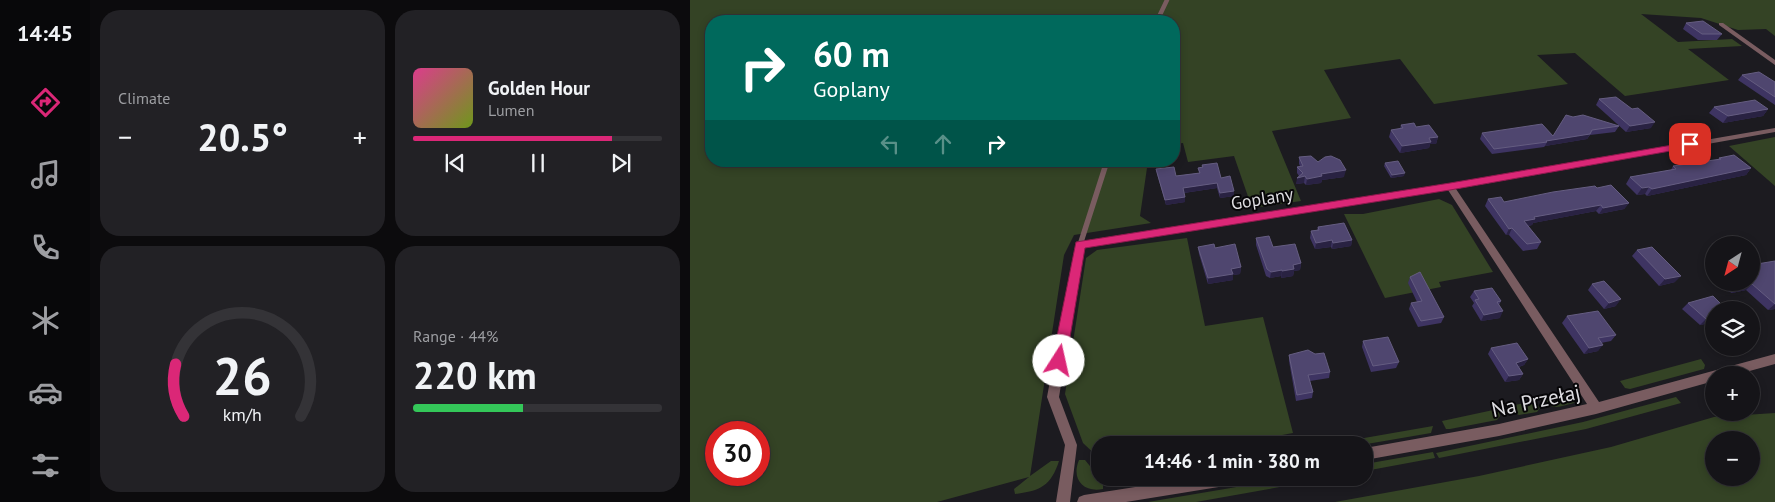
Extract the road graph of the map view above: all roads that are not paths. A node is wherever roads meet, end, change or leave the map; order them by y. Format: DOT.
graph roads {
  1 [pos="1167,0"];
  2 [pos="1160,15"];
  3 [pos="1721,24"];
  4 [pos="1775,63"];
  5 [pos="1775,130"];
  6 [pos="1105,167"];
  7 [pos="1450,187"];
  8 [pos="1080,245"];
  9 [pos="1775,359"];
  10 [pos="1749,366"];
  11 [pos="1705,378"];
  12 [pos="1596,408"];
  13 [pos="1373,453"];
  14 [pos="1182,486"];
  15 [pos="1063,502"];
  16 [pos="1084,502"];
  1 -- 2 [label="lane"];
  3 -- 4 [label="street"];
  5 -- 7 [label="street, Goplany"];
  6 -- 8 [label="lane"];
  7 -- 8 [label="street, Goplany"];
  7 -- 12 [label="street"];
  8 -- 15 [label="street"];
  9 -- 10 [label="street, Na Przełaj"];
  11 -- 12 [label="street, Na Przełaj"];
  12 -- 13 [label="street, Na Przełaj"];
  14 -- 16 [label="street"];
}
